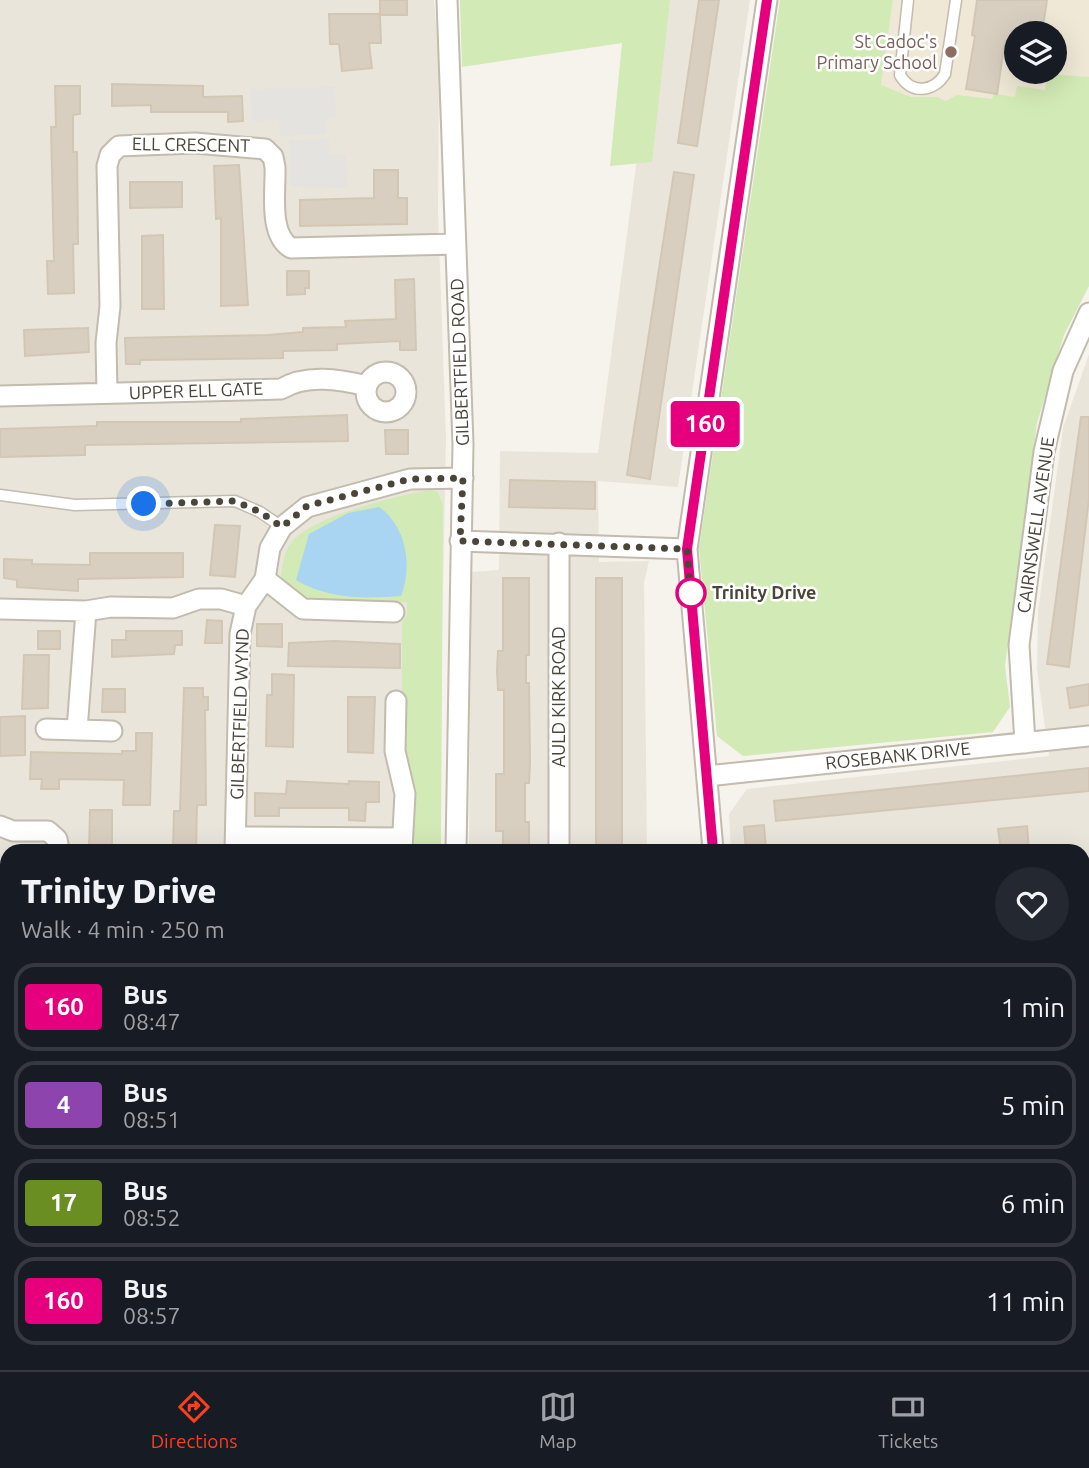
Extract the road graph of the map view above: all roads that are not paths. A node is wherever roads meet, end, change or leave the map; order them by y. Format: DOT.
graph roads {
  1 [pos="447,0"];
  2 [pos="767,0"];
  3 [pos="908,0"];
  4 [pos="956,0"];
  5 [pos="456,244"];
  6 [pos="1089,313"];
  7 [pos="367,386"];
  8 [pos="107,393"];
  9 [pos="0,396"];
  10 [pos="463,478"];
  11 [pos="0,495"];
  12 [pos="282,527"];
  13 [pos="460,541"];
  14 [pos="559,543"];
  15 [pos="687,549"];
  16 [pos="265,579"];
  17 [pos="246,606"];
  18 [pos="0,609"];
  19 [pos="86,611"];
  20 [pos="394,612"];
  21 [pos="396,701"];
  22 [pos="46,729"];
  23 [pos="77,730"];
  24 [pos="112,731"];
  25 [pos="1089,736"];
  26 [pos="1025,743"];
  27 [pos="707,776"];
  28 [pos="0,825"];
  29 [pos="58,844"];
  30 [pos="236,844"];
  31 [pos="402,844"];
  32 [pos="456,844"];
  33 [pos="559,844"];
  34 [pos="713,844"];
  1 -- 5 [label="street, GILBERTFIELD ROAD"];
  2 -- 15 [label="street"];
  3 -- 4 [label="lane"];
  5 -- 8 [label="street, ELL CRESCENT"];
  5 -- 10 [label="street, GILBERTFIELD ROAD"];
  6 -- 26 [label="street, CAIRNSWELL AVENUE"];
  7 -- 8 [label="street, UPPER ELL GATE"];
  8 -- 9 [label="street"];
  10 -- 12 [label="street, GILBERTFIELD WYND"];
  10 -- 13 [label="street, GILBERTFIELD ROAD"];
  11 -- 12 [label="lane"];
  12 -- 16 [label="street, GILBERTFIELD WYND"];
  13 -- 14 [label="street"];
  13 -- 32 [label="street, GILBERTFIELD ROAD"];
  14 -- 15 [label="street"];
  14 -- 33 [label="street, AULD KIRK ROAD"];
  15 -- 27 [label="street"];
  16 -- 17 [label="street, GILBERTFIELD WYND"];
  16 -- 20 [label="street"];
  17 -- 19 [label="street"];
  17 -- 30 [label="street, GILBERTFIELD WYND"];
  18 -- 19 [label="street"];
  19 -- 23 [label="street"];
  21 -- 31 [label="street"];
  22 -- 23 [label="street"];
  23 -- 24 [label="street"];
  25 -- 26 [label="street, ROSEBANK DRIVE"];
  26 -- 27 [label="street, ROSEBANK DRIVE"];
  27 -- 34 [label="street"];
  28 -- 29 [label="street"];
  30 -- 31 [label="street"];
}
